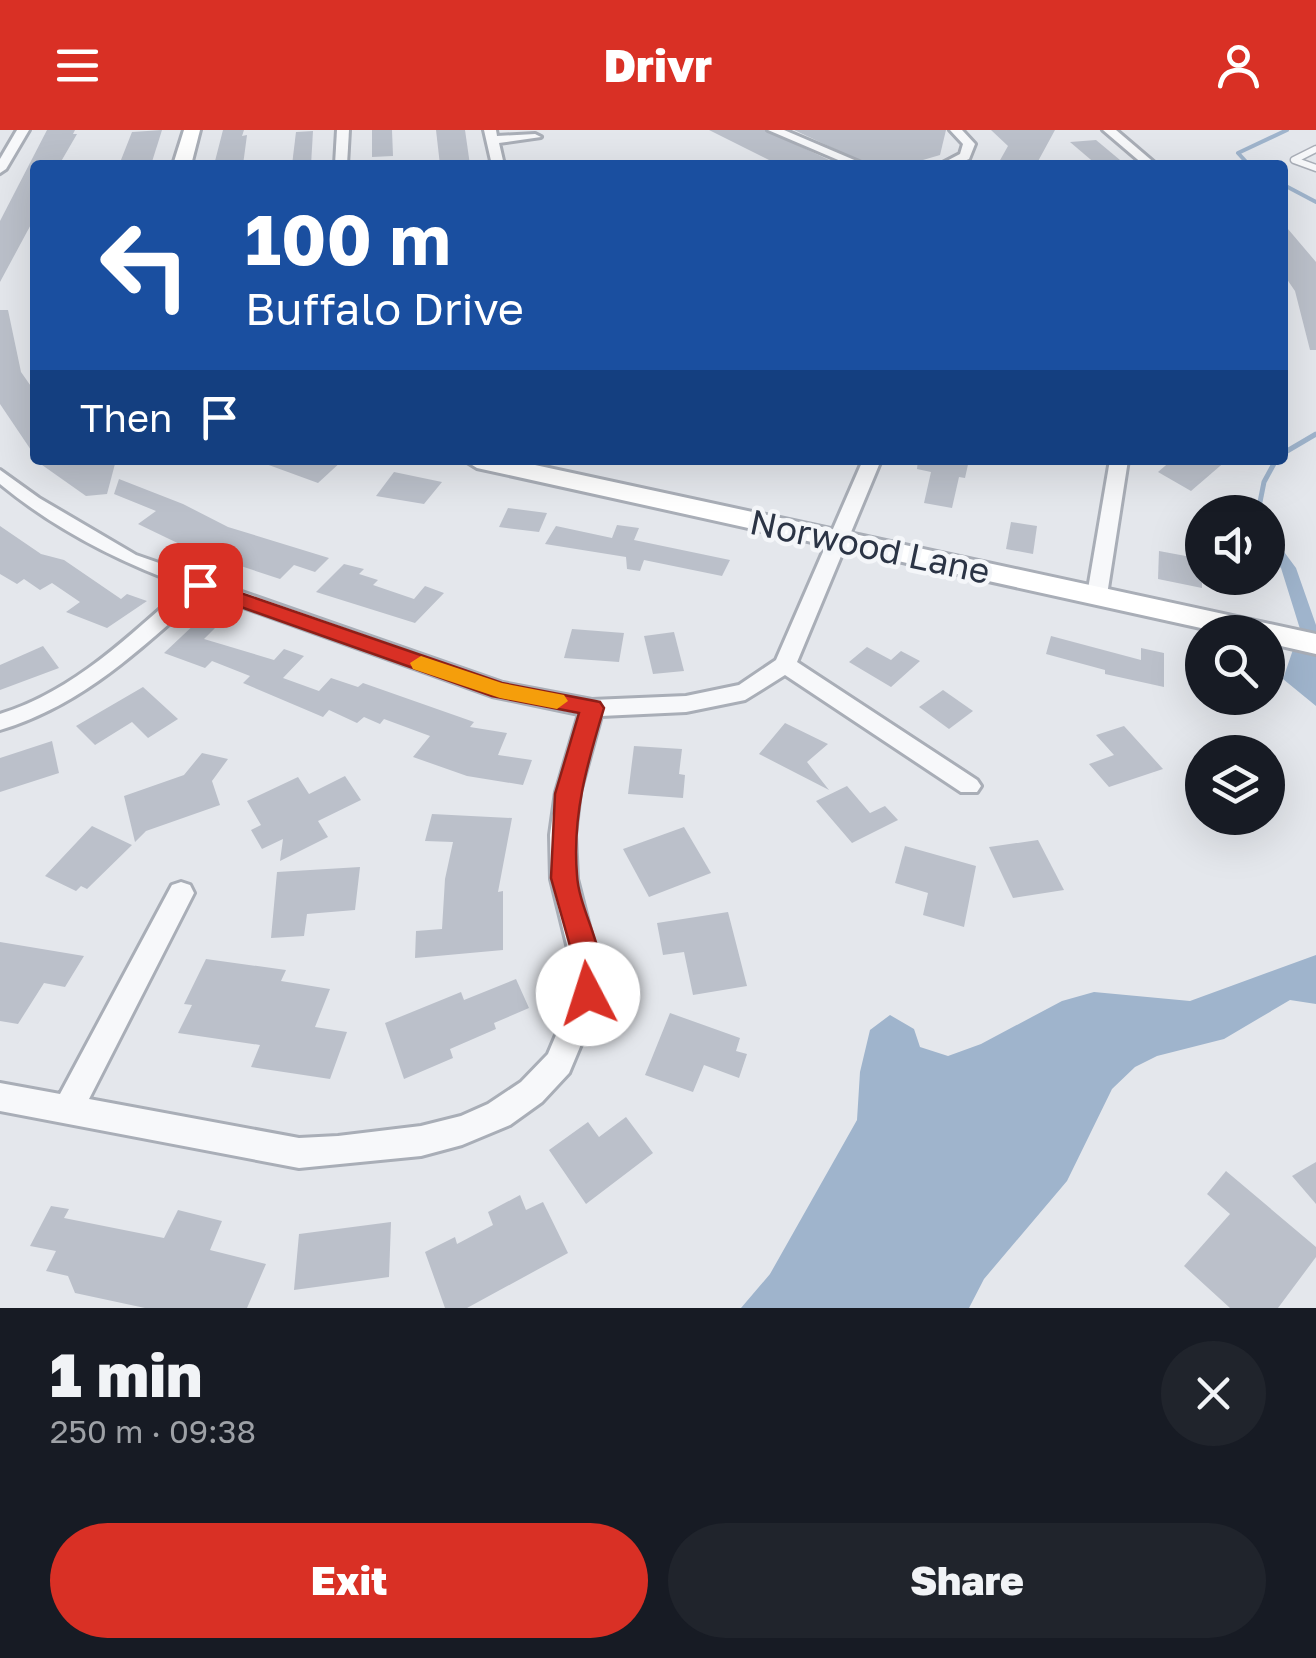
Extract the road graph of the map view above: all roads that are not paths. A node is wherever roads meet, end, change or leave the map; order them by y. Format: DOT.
graph roads {
  1 [pos="22,130"];
  2 [pos="192,130"];
  3 [pos="343,130"];
  4 [pos="774,130"];
  5 [pos="956,130"];
  6 [pos="1109,130"];
  7 [pos="491,135"];
  8 [pos="535,137"];
  9 [pos="1316,150"];
  10 [pos="183,160"];
  11 [pos="341,160"];
  12 [pos="497,160"];
  13 [pos="848,160"];
  14 [pos="956,160"];
  15 [pos="1145,160"];
  16 [pos="0,168"];
  17 [pos="1316,168"];
  18 [pos="499,465"];
  19 [pos="870,465"];
  20 [pos="1118,465"];
  21 [pos="0,474"];
  22 [pos="839,541"];
  23 [pos="200,585"];
  24 [pos="1097,595"];
  25 [pos="1185,615"];
  26 [pos="1285,637"];
  27 [pos="1316,644"];
  28 [pos="785,666"];
  29 [pos="592,708"];
  30 [pos="0,722"];
  31 [pos="969,786"];
  32 [pos="181,893"];
  33 [pos="0,1097"];
  34 [pos="68,1109"];
  1 -- 16 [label="street"];
  2 -- 10 [label="street"];
  3 -- 11 [label="street"];
  4 -- 13 [label="street"];
  5 -- 14 [label="street"];
  6 -- 15 [label="street"];
  7 -- 8 [label="street"];
  7 -- 12 [label="street"];
  9 -- 17 [label="lane"];
  18 -- 22 [label="street, Norwood Lane"];
  19 -- 22 [label="street"];
  20 -- 24 [label="street"];
  21 -- 23 [label="street"];
  22 -- 24 [label="street, Norwood Lane"];
  22 -- 28 [label="street"];
  23 -- 29 [label="street"];
  23 -- 30 [label="street"];
  24 -- 25 [label="street, Norwood Lane"];
  26 -- 27 [label="street, Norwood Lane"];
  28 -- 29 [label="street"];
  28 -- 31 [label="street"];
  29 -- 34 [label="street"];
  32 -- 34 [label="street"];
  33 -- 34 [label="street"];
}
